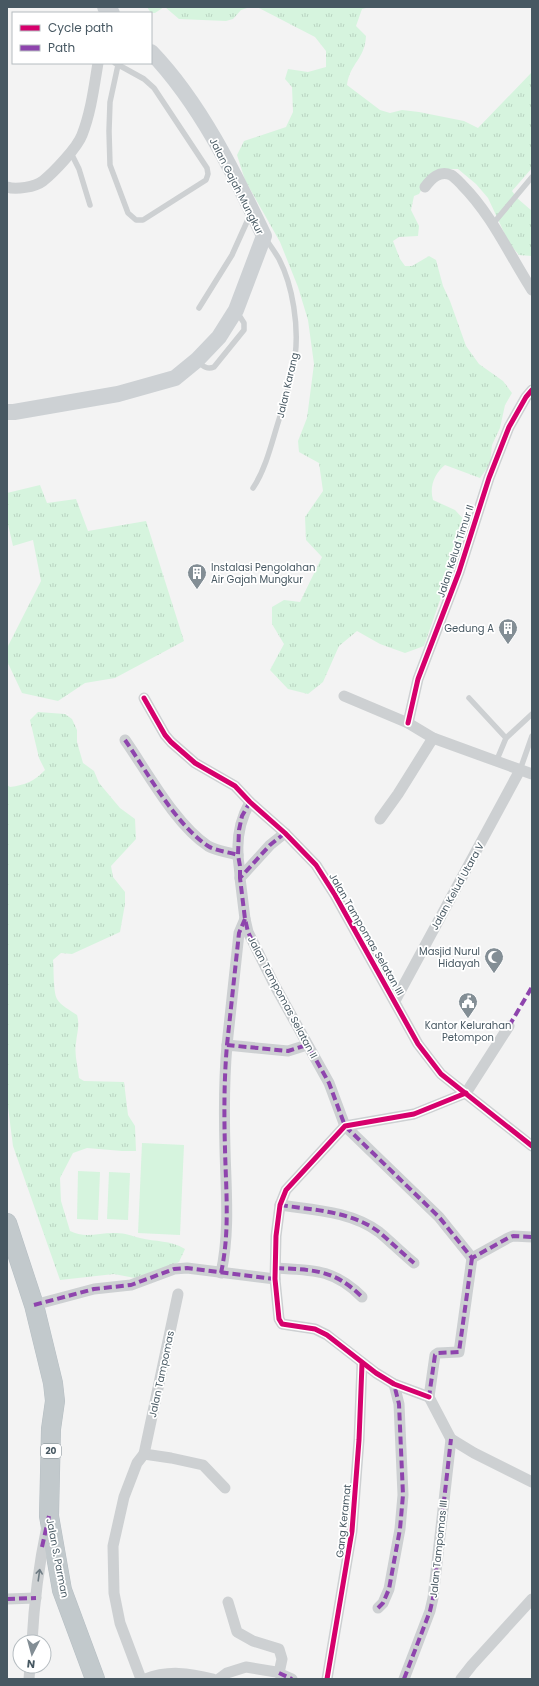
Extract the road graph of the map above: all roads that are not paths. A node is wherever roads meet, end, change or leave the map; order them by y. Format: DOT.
graph roads {
  1 [pos="152,53"];
  2 [pos="98,64"];
  3 [pos="117,64"];
  4 [pos="71,153"];
  5 [pos="532,176"];
  6 [pos="425,186"];
  7 [pos="7,187"];
  8 [pos="90,205"];
  9 [pos="252,211"];
  10 [pos="492,225"];
  11 [pos="264,236"];
  12 [pos="532,290"];
  13 [pos="199,308"];
  14 [pos="532,390"];
  15 [pos="7,412"];
  16 [pos="253,488"];
  17 [pos="344,696"];
  18 [pos="144,698"];
  19 [pos="469,698"];
  20 [pos="532,714"];
  21 [pos="408,723"];
  22 [pos="532,736"];
  23 [pos="433,738"];
  24 [pos="506,738"];
  25 [pos="125,740"];
  26 [pos="496,762"];
  27 [pos="520,770"];
  28 [pos="532,774"];
  29 [pos="250,802"];
  30 [pos="380,819"];
  31 [pos="285,833"];
  32 [pos="238,855"];
  33 [pos="240,878"];
  34 [pos="245,919"];
  35 [pos="395,1001"];
  36 [pos="509,1026"];
  37 [pos="227,1045"];
  38 [pos="307,1045"];
  39 [pos="466,1093"];
  40 [pos="345,1126"];
  41 [pos="532,1146"];
  42 [pos="280,1205"];
  43 [pos="7,1224"];
  44 [pos="532,1237"];
  45 [pos="472,1258"];
  46 [pos="414,1262"];
  47 [pos="221,1273"];
  48 [pos="276,1274"];
  49 [pos="178,1294"];
  50 [pos="362,1297"];
  51 [pos="34,1305"];
  52 [pos="362,1364"];
  53 [pos="394,1384"];
  54 [pos="429,1397"];
  55 [pos="451,1439"];
  56 [pos="144,1454"];
  57 [pos="532,1482"];
  58 [pos="225,1488"];
  59 [pos="49,1516"];
  60 [pos="36,1598"];
  61 [pos="7,1599"];
  62 [pos="532,1599"];
  63 [pos="228,1602"];
  64 [pos="378,1608"];
  65 [pos="33,1634"];
  66 [pos="279,1673"];
  67 [pos="95,1679"];
  68 [pos="142,1679"];
  69 [pos="145,1679"];
  70 [pos="213,1679"];
  71 [pos="220,1679"];
  72 [pos="292,1679"];
  73 [pos="327,1679"];
  74 [pos="404,1679"];
  75 [pos="461,1679"];
  1 -- 9 [label="main road, Jalan Gajah Mungkur"];
  2 -- 4 [label="street"];
  3 -- 3 [label="lane"];
  4 -- 7 [label="street"];
  4 -- 8 [label="lane"];
  5 -- 10 [label="lane"];
  6 -- 10 [label="street"];
  9 -- 11 [label="main road, Jalan Gajah Mungkur"];
  9 -- 13 [label="lane"];
  10 -- 12 [label="street"];
  11 -- 15 [label="main road, Jalan Gajah Mungkur"];
  11 -- 16 [label="lane, Jalan Karang"];
  14 -- 21 [label="street, Jalan Kelud Timur II"];
  17 -- 21 [label="street"];
  18 -- 29 [label="street, Jalan Tampomas Selatan III"];
  19 -- 24 [label="lane"];
  20 -- 24 [label="lane"];
  21 -- 23 [label="street"];
  22 -- 27 [label="lane"];
  23 -- 26 [label="street"];
  23 -- 30 [label="street"];
  24 -- 26 [label="lane"];
  25 -- 32 [label="street"];
  26 -- 27 [label="street"];
  27 -- 28 [label="street"];
  27 -- 35 [label="street, Jalan Kelud Utara V"];
  29 -- 31 [label="street, Jalan Tampomas Selatan III"];
  29 -- 32 [label="street, Jalan Tampomas Selatan II"];
  31 -- 33 [label="street"];
  31 -- 35 [label="street, Jalan Tampomas Selatan III"];
  32 -- 33 [label="street, Jalan Tampomas Selatan II"];
  33 -- 34 [label="street, Jalan Tampomas Selatan II"];
  34 -- 37 [label="street"];
  34 -- 38 [label="street, Jalan Tampomas Selatan II"];
  35 -- 39 [label="street, Jalan Tampomas Selatan III"];
  36 -- 39 [label="street"];
  37 -- 38 [label="street"];
  37 -- 47 [label="street"];
  38 -- 40 [label="street, Jalan Tampomas Selatan II"];
  39 -- 40 [label="street"];
  39 -- 41 [label="street, Jalan Tampomas Selatan III"];
  40 -- 42 [label="street"];
  40 -- 45 [label="street"];
  42 -- 46 [label="street"];
  42 -- 48 [label="street"];
  43 -- 51 [label="highway, Jalan S. Parman / 20"];
  44 -- 45 [label="street"];
  45 -- 54 [label="street"];
  47 -- 48 [label="street"];
  47 -- 51 [label="street"];
  48 -- 50 [label="street"];
  48 -- 52 [label="street"];
  49 -- 56 [label="street, Jalan Tampomas"];
  51 -- 59 [label="highway, Jalan S. Parman / 20"];
  52 -- 53 [label="street"];
  52 -- 73 [label="street, Gang Keramat"];
  53 -- 54 [label="street"];
  53 -- 64 [label="street"];
  54 -- 55 [label="street"];
  55 -- 57 [label="street"];
  55 -- 74 [label="street, Jalan Tampomas III"];
  56 -- 58 [label="street"];
  56 -- 68 [label="street, Jalan Tampomas"];
  60 -- 59 [label="street, one-way"];
  59 -- 67 [label="highway, Jalan S. Parman / 20"];
  60 -- 61 [label="street"];
  60 -- 65 [label="street"];
  62 -- 75 [label="street"];
  63 -- 66 [label="street"];
  66 -- 71 [label="street"];
  66 -- 72 [label="street"];
  69 -- 70 [label="street"];
}
